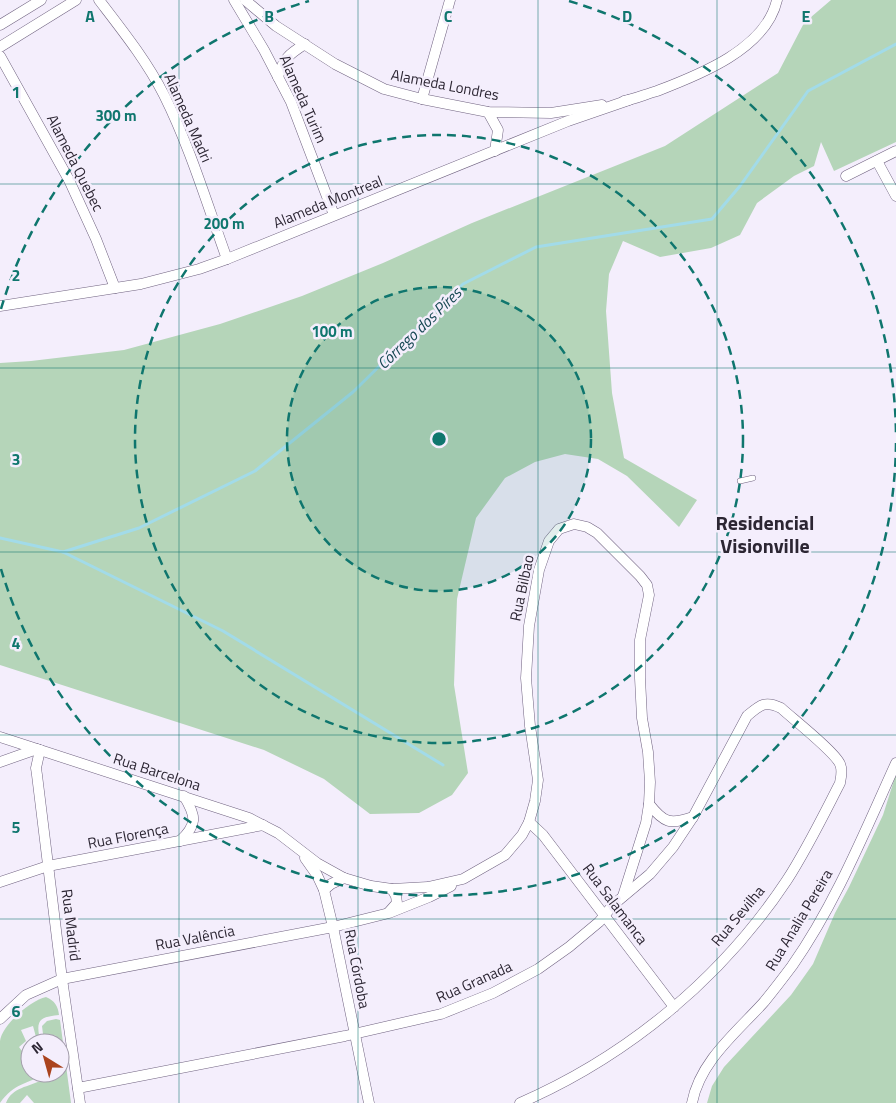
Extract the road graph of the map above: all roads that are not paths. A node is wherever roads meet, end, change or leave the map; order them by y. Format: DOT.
graph roads {
  1 [pos="41,0"];
  2 [pos="76,0"];
  3 [pos="99,0"];
  4 [pos="234,0"];
  5 [pos="245,0"];
  6 [pos="450,0"];
  7 [pos="777,0"];
  8 [pos="0,25"];
  9 [pos="304,44"];
  10 [pos="0,47"];
  11 [pos="0,56"];
  12 [pos="278,77"];
  13 [pos="422,99"];
  14 [pos="629,100"];
  15 [pos="488,112"];
  16 [pos="494,151"];
  17 [pos="896,152"];
  18 [pos="876,161"];
  19 [pos="846,176"];
  20 [pos="896,196"];
  21 [pos="334,215"];
  22 [pos="227,259"];
  23 [pos="114,288"];
  24 [pos="0,306"];
  25 [pos="754,478"];
  26 [pos="740,481"];
  27 [pos="760,705"];
  28 [pos="0,737"];
  29 [pos="38,750"];
  30 [pos="0,762"];
  31 [pos="896,763"];
  32 [pos="184,796"];
  33 [pos="649,804"];
  34 [pos="693,817"];
  35 [pos="529,822"];
  36 [pos="263,825"];
  37 [pos="180,841"];
  38 [pos="298,849"];
  39 [pos="48,866"];
  40 [pos="344,878"];
  41 [pos="462,879"];
  42 [pos="0,882"];
  43 [pos="392,889"];
  44 [pos="324,890"];
  45 [pos="622,897"];
  46 [pos="389,913"];
  47 [pos="604,915"];
  48 [pos="333,927"];
  49 [pos="62,979"];
  50 [pos="674,1007"];
  51 [pos="0,1019"];
  52 [pos="355,1034"];
  53 [pos="78,1088"];
  54 [pos="80,1103"];
  55 [pos="368,1103"];
  56 [pos="520,1103"];
  57 [pos="692,1103"];
  1 -- 8 [label="street"];
  2 -- 10 [label="street"];
  3 -- 22 [label="street, Alameda Madri"];
  4 -- 12 [label="street, Alameda Turim"];
  5 -- 9 [label="street, Alameda Londres"];
  6 -- 13 [label="street"];
  7 -- 14 [label="street, Alameda Londres"];
  9 -- 12 [label="street"];
  9 -- 13 [label="street, Alameda Londres"];
  11 -- 23 [label="street, Alameda Quebec"];
  12 -- 21 [label="street, Alameda Turim"];
  13 -- 15 [label="street, Alameda Londres"];
  14 -- 15 [label="street, Alameda Londres"];
  14 -- 16 [label="street, Alameda Montreal"];
  15 -- 16 [label="street"];
  16 -- 21 [label="street, Alameda Montreal"];
  17 -- 18 [label="street"];
  18 -- 19 [label="street"];
  18 -- 20 [label="street"];
  21 -- 22 [label="street, Alameda Montreal"];
  22 -- 23 [label="street, Alameda Montreal"];
  23 -- 24 [label="street, Alameda Montreal"];
  25 -- 26 [label="lane"];
  27 -- 34 [label="street, Rua Granada"];
  27 -- 50 [label="street, Rua Sevilha"];
  28 -- 29 [label="street, Rua Barcelona"];
  29 -- 30 [label="street"];
  29 -- 32 [label="street, Rua Barcelona"];
  29 -- 39 [label="street, Rua Madrid"];
  31 -- 57 [label="street, Rua Analia Pereira"];
  32 -- 36 [label="street, Rua Barcelona"];
  32 -- 37 [label="street"];
  33 -- 34 [label="street"];
  33 -- 35 [label="street, Rua Bilbao"];
  33 -- 45 [label="street, Rua Bilbao"];
  34 -- 45 [label="street, Rua Granada"];
  35 -- 41 [label="street, Rua Bilbao"];
  35 -- 47 [label="street, Rua Salamanca"];
  36 -- 37 [label="street, Rua Florença"];
  36 -- 38 [label="street, Rua Barcelona"];
  37 -- 39 [label="street, Rua Florença"];
  38 -- 40 [label="street, Rua Bilbao"];
  38 -- 44 [label="street, Rua Córdoba"];
  39 -- 42 [label="street, Rua Florença"];
  39 -- 49 [label="street, Rua Madrid"];
  40 -- 43 [label="street, Rua Bilbao"];
  40 -- 44 [label="street"];
  41 -- 43 [label="street, Rua Bilbao"];
  41 -- 46 [label="street, Rua Valência"];
  43 -- 46 [label="street"];
  44 -- 48 [label="street, Rua Córdoba"];
  45 -- 47 [label="street, Rua Granada"];
  46 -- 48 [label="street, Rua Valência"];
  47 -- 50 [label="street, Rua Salamanca"];
  47 -- 52 [label="street, Rua Granada"];
  48 -- 49 [label="street, Rua Valência"];
  48 -- 52 [label="street, Rua Córdoba"];
  49 -- 51 [label="street, Rua Valência"];
  49 -- 53 [label="street, Rua Madrid"];
  50 -- 56 [label="street, Rua Sevilha"];
  52 -- 53 [label="street, Rua Granada"];
  52 -- 55 [label="street, Rua Córdoba"];
  53 -- 54 [label="street, Rua Madrid"];
}
